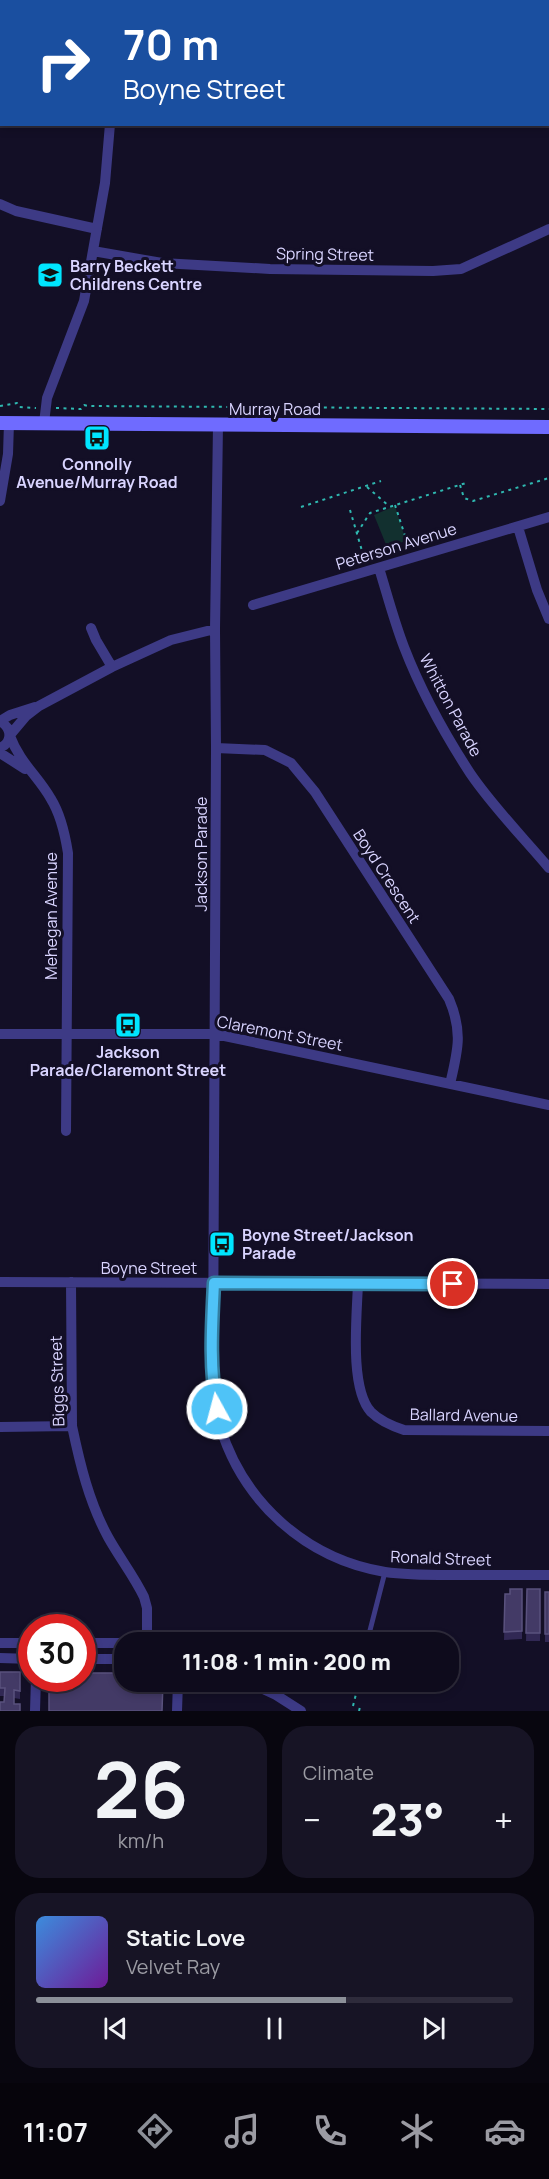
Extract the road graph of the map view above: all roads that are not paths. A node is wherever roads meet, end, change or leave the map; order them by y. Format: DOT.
graph roads {
  1 [pos="110,126"];
  2 [pos="0,204"];
  3 [pos="97,229"];
  4 [pos="549,229"];
  5 [pos="93,251"];
  6 [pos="4,423"];
  7 [pos="44,423"];
  8 [pos="218,425"];
  9 [pos="549,428"];
  10 [pos="0,501"];
  11 [pos="549,516"];
  12 [pos="518,526"];
  13 [pos="379,568"];
  14 [pos="253,605"];
  15 [pos="549,619"];
  16 [pos="91,628"];
  17 [pos="215,629"];
  18 [pos="112,667"];
  19 [pos="39,706"];
  20 [pos="0,721"];
  21 [pos="10,735"];
  22 [pos="216,748"];
  23 [pos="0,751"];
  24 [pos="31,773"];
  25 [pos="549,868"];
  26 [pos="0,1034"];
  27 [pos="66,1034"];
  28 [pos="214,1034"];
  29 [pos="450,1084"];
  30 [pos="549,1105"];
  31 [pos="66,1131"];
  32 [pos="0,1282"];
  33 [pos="71,1282"];
  34 [pos="214,1283"];
  35 [pos="358,1284"];
  36 [pos="549,1284"];
  37 [pos="72,1426"];
  38 [pos="0,1427"];
  39 [pos="549,1431"];
  40 [pos="385,1572"];
  41 [pos="549,1575"];
  42 [pos="147,1632"];
  43 [pos="370,1632"];
  44 [pos="0,1643"];
  45 [pos="18,1643"];
  46 [pos="96,1643"];
  47 [pos="114,1643"];
  48 [pos="0,1658"];
  49 [pos="18,1659"];
  50 [pos="96,1659"];
  51 [pos="114,1659"];
  52 [pos="36,1692"];
  53 [pos="178,1692"];
  54 [pos="270,1692"];
  55 [pos="35,1711"];
  56 [pos="177,1711"];
  57 [pos="301,1711"];
  1 -- 3 [label="street"];
  2 -- 3 [label="street"];
  3 -- 5 [label="street"];
  4 -- 5 [label="street, Spring Street"];
  5 -- 7 [label="street"];
  6 -- 7 [label="main road, Murray Road"];
  6 -- 10 [label="street"];
  7 -- 8 [label="main road, Murray Road"];
  8 -- 9 [label="main road, Murray Road"];
  8 -- 17 [label="street, Jackson Parade"];
  11 -- 12 [label="street, Peterson Avenue"];
  12 -- 13 [label="street, Peterson Avenue"];
  12 -- 15 [label="street"];
  13 -- 14 [label="street, Peterson Avenue"];
  13 -- 25 [label="street, Whitton Parade"];
  16 -- 18 [label="street"];
  17 -- 18 [label="street"];
  17 -- 22 [label="street, Jackson Parade"];
  18 -- 19 [label="street"];
  19 -- 20 [label="street"];
  19 -- 21 [label="street"];
  20 -- 21 [label="street, Mehegan Avenue"];
  21 -- 23 [label="street"];
  21 -- 24 [label="street, Mehegan Avenue"];
  22 -- 28 [label="street, Jackson Parade"];
  22 -- 29 [label="street, Boyd Crescent"];
  23 -- 24 [label="street, Mehegan Avenue"];
  24 -- 27 [label="street, Mehegan Avenue"];
  26 -- 27 [label="street, Claremont Street"];
  27 -- 28 [label="street, Claremont Street"];
  27 -- 31 [label="street, Mehegan Avenue"];
  28 -- 29 [label="street, Claremont Street"];
  28 -- 34 [label="street, Jackson Parade"];
  29 -- 30 [label="street, Claremont Street"];
  32 -- 33 [label="street, Boyne Street"];
  33 -- 34 [label="street, Boyne Street"];
  33 -- 37 [label="street, Biggs Street"];
  34 -- 35 [label="street, Boyne Street"];
  34 -- 40 [label="street, Ronald Street"];
  35 -- 36 [label="street, Boyne Street"];
  35 -- 39 [label="street, Ballard Avenue"];
  37 -- 38 [label="street"];
  37 -- 42 [label="street, Biggs Street"];
  40 -- 41 [label="street, Ronald Street"];
  40 -- 43 [label="lane"];
  44 -- 45 [label="street"];
  46 -- 47 [label="street"];
  48 -- 49 [label="street"];
  50 -- 51 [label="street"];
  52 -- 55 [label="street"];
  53 -- 56 [label="street"];
  54 -- 57 [label="street"];
}
